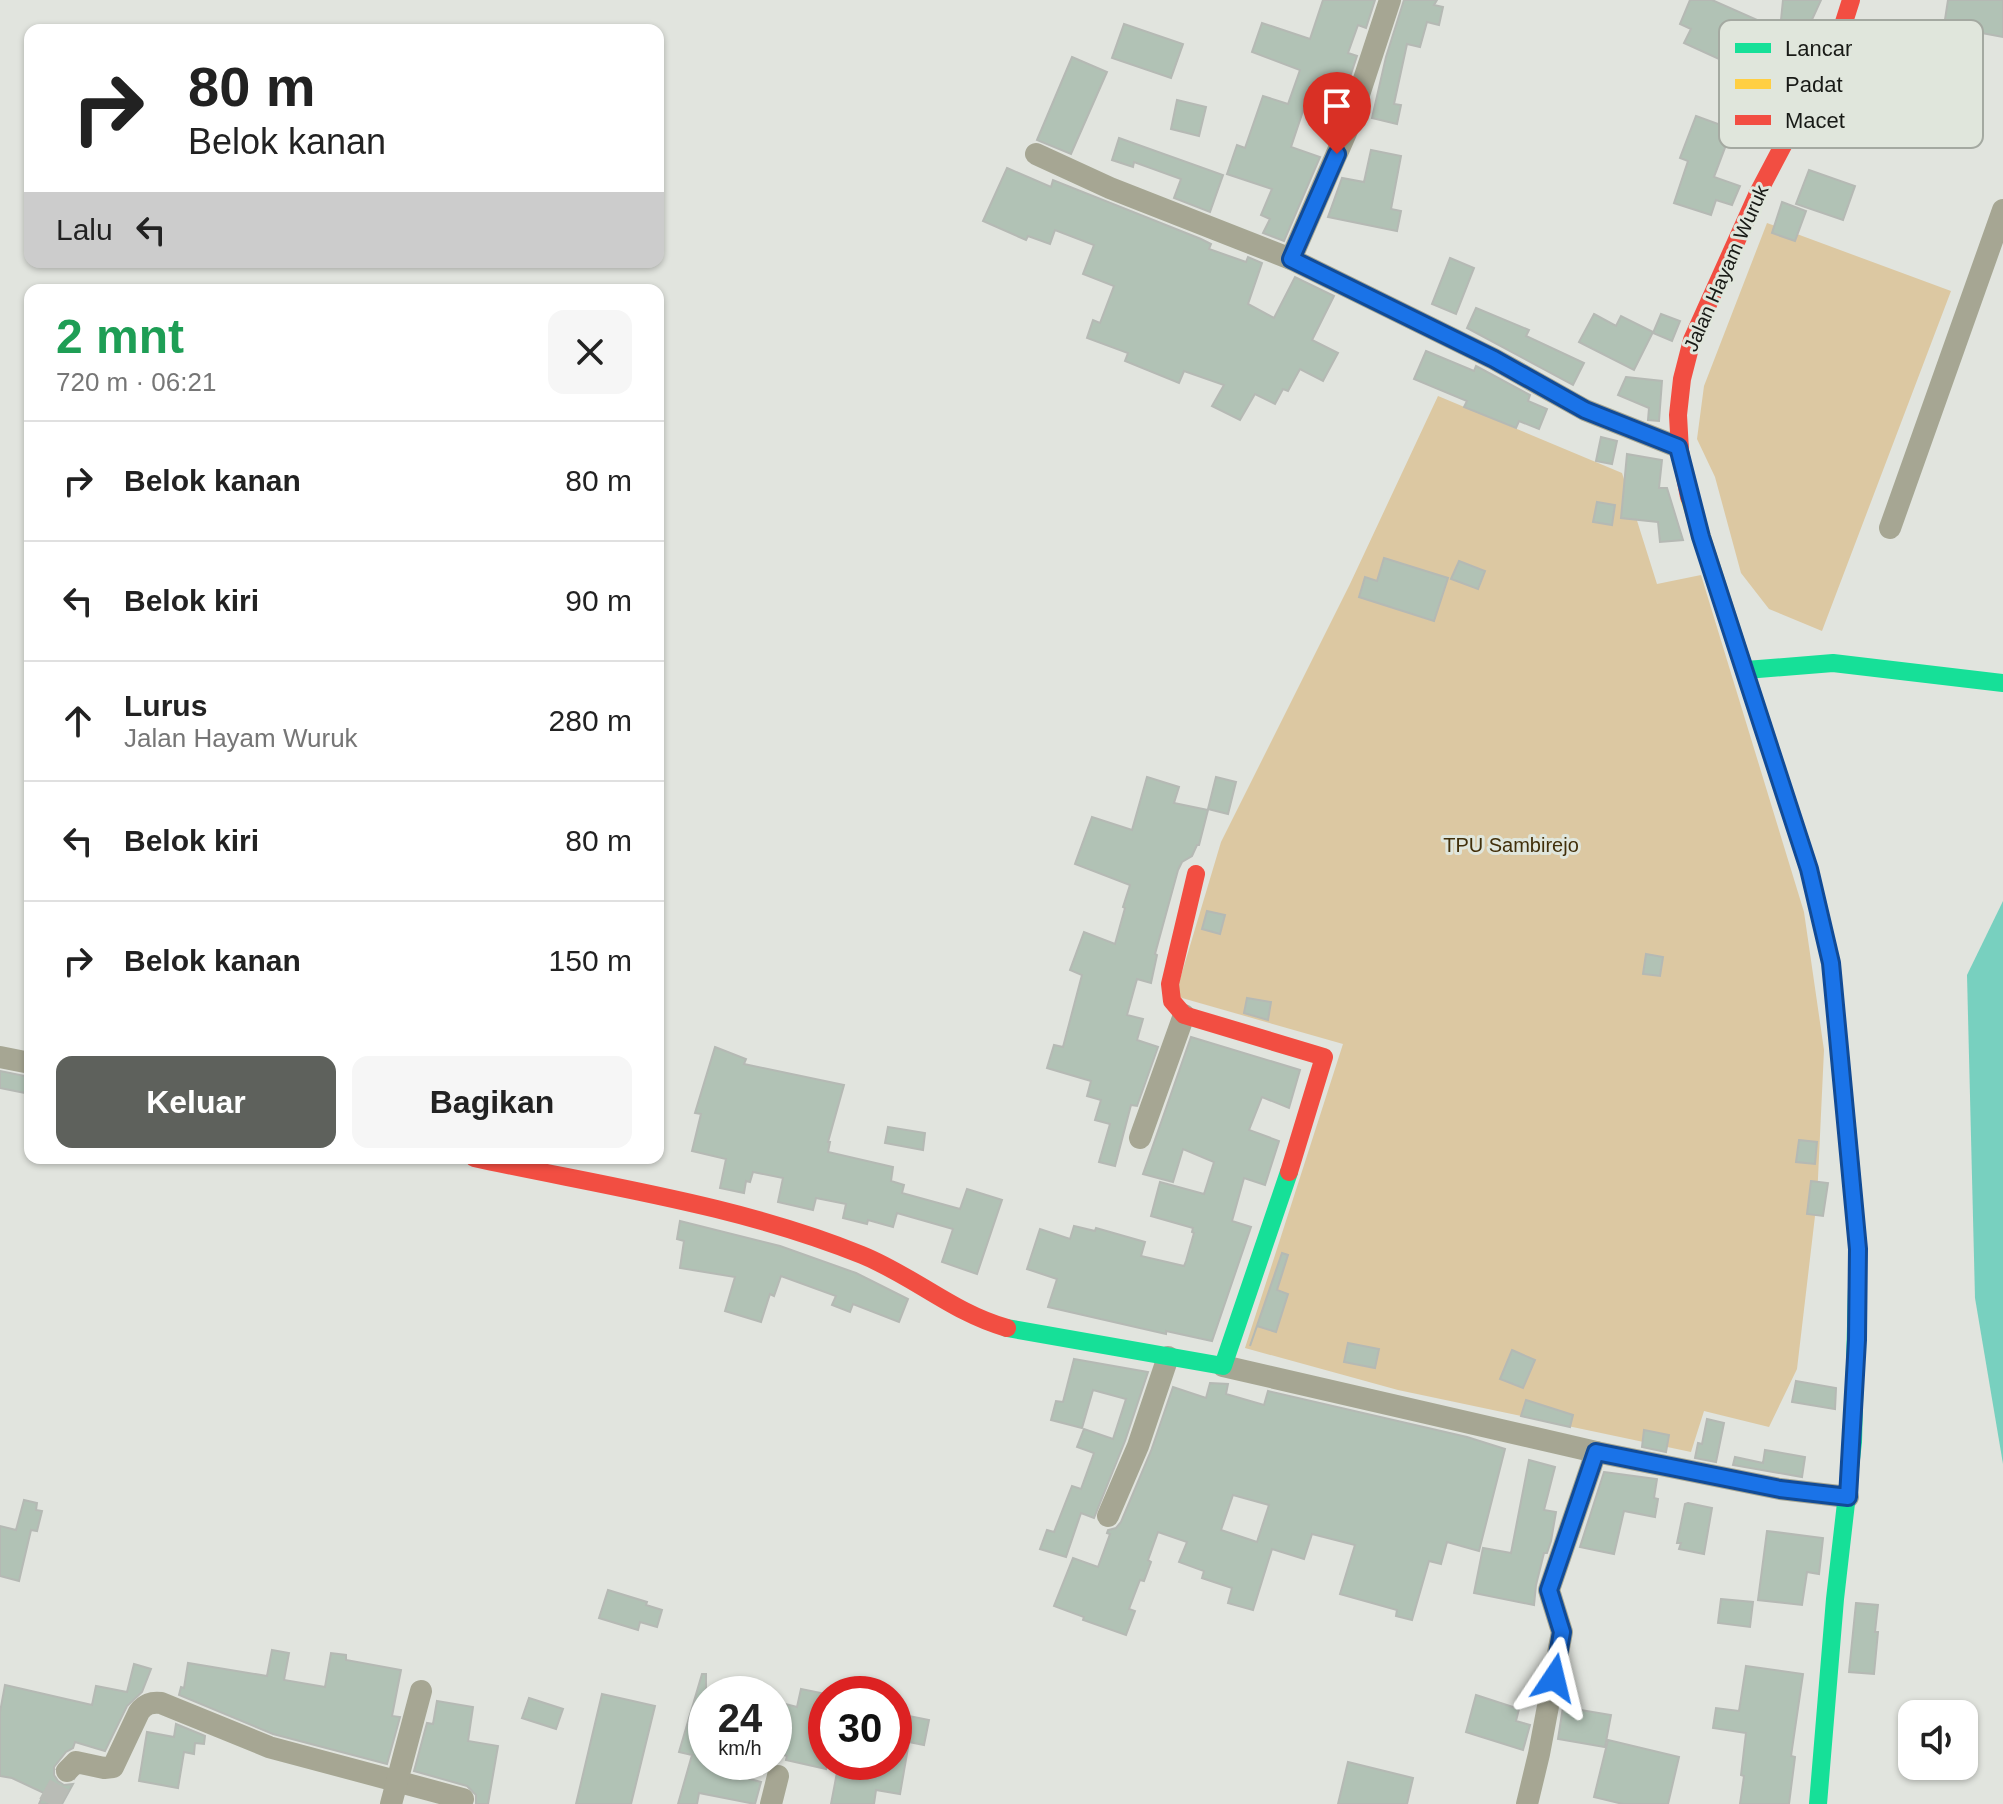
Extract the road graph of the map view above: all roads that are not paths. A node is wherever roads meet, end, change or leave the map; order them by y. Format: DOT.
graph roads {
  1 [pos="1390,0"];
  2 [pos="1851,0"];
  3 [pos="1845,20"];
  4 [pos="1782,148"];
  5 [pos="1036,154"];
  6 [pos="2003,210"];
  7 [pos="1291,259"];
  8 [pos="1678,447"];
  9 [pos="1890,528"];
  10 [pos="1746,670"];
  11 [pos="2003,683"];
  12 [pos="1196,874"];
  13 [pos="1184,1015"];
  14 [pos="0,1057"];
  15 [pos="24,1062"];
  16 [pos="1140,1138"];
  17 [pos="502,1164"];
  18 [pos="1168,1357"];
  19 [pos="1223,1366"];
  20 [pos="1596,1452"];
  21 [pos="1848,1497"];
  22 [pos="1108,1516"];
  23 [pos="421,1691"];
  24 [pos="67,1771"];
  25 [pos="777,1780"];
  26 [pos="393,1794"];
  27 [pos="463,1799"];
  28 [pos="771,1804"];
  29 [pos="1527,1804"];
  30 [pos="1818,1804"];
  1 -- 7 [label="street"];
  2 -- 3 [label="main road, Jalan Hayam Wuruk"];
  4 -- 8 [label="main road, Jalan Hayam Wuruk"];
  5 -- 7 [label="street"];
  6 -- 9 [label="street"];
  7 -- 8 [label="street"];
  8 -- 10 [label="main road, Jalan Hayam Wuruk"];
  10 -- 11 [label="main road"];
  10 -- 21 [label="main road, Jalan Hayam Wuruk"];
  12 -- 13 [label="main road"];
  13 -- 16 [label="street"];
  13 -- 19 [label="main road"];
  14 -- 15 [label="street"];
  17 -- 18 [label="main road"];
  18 -- 19 [label="main road"];
  18 -- 22 [label="street"];
  19 -- 20 [label="street"];
  20 -- 21 [label="street"];
  20 -- 29 [label="street"];
  21 -- 30 [label="main road, Jalan Hayam Wuruk"];
  23 -- 26 [label="street"];
  24 -- 26 [label="street"];
  25 -- 28 [label="street"];
  26 -- 27 [label="street"];
}
